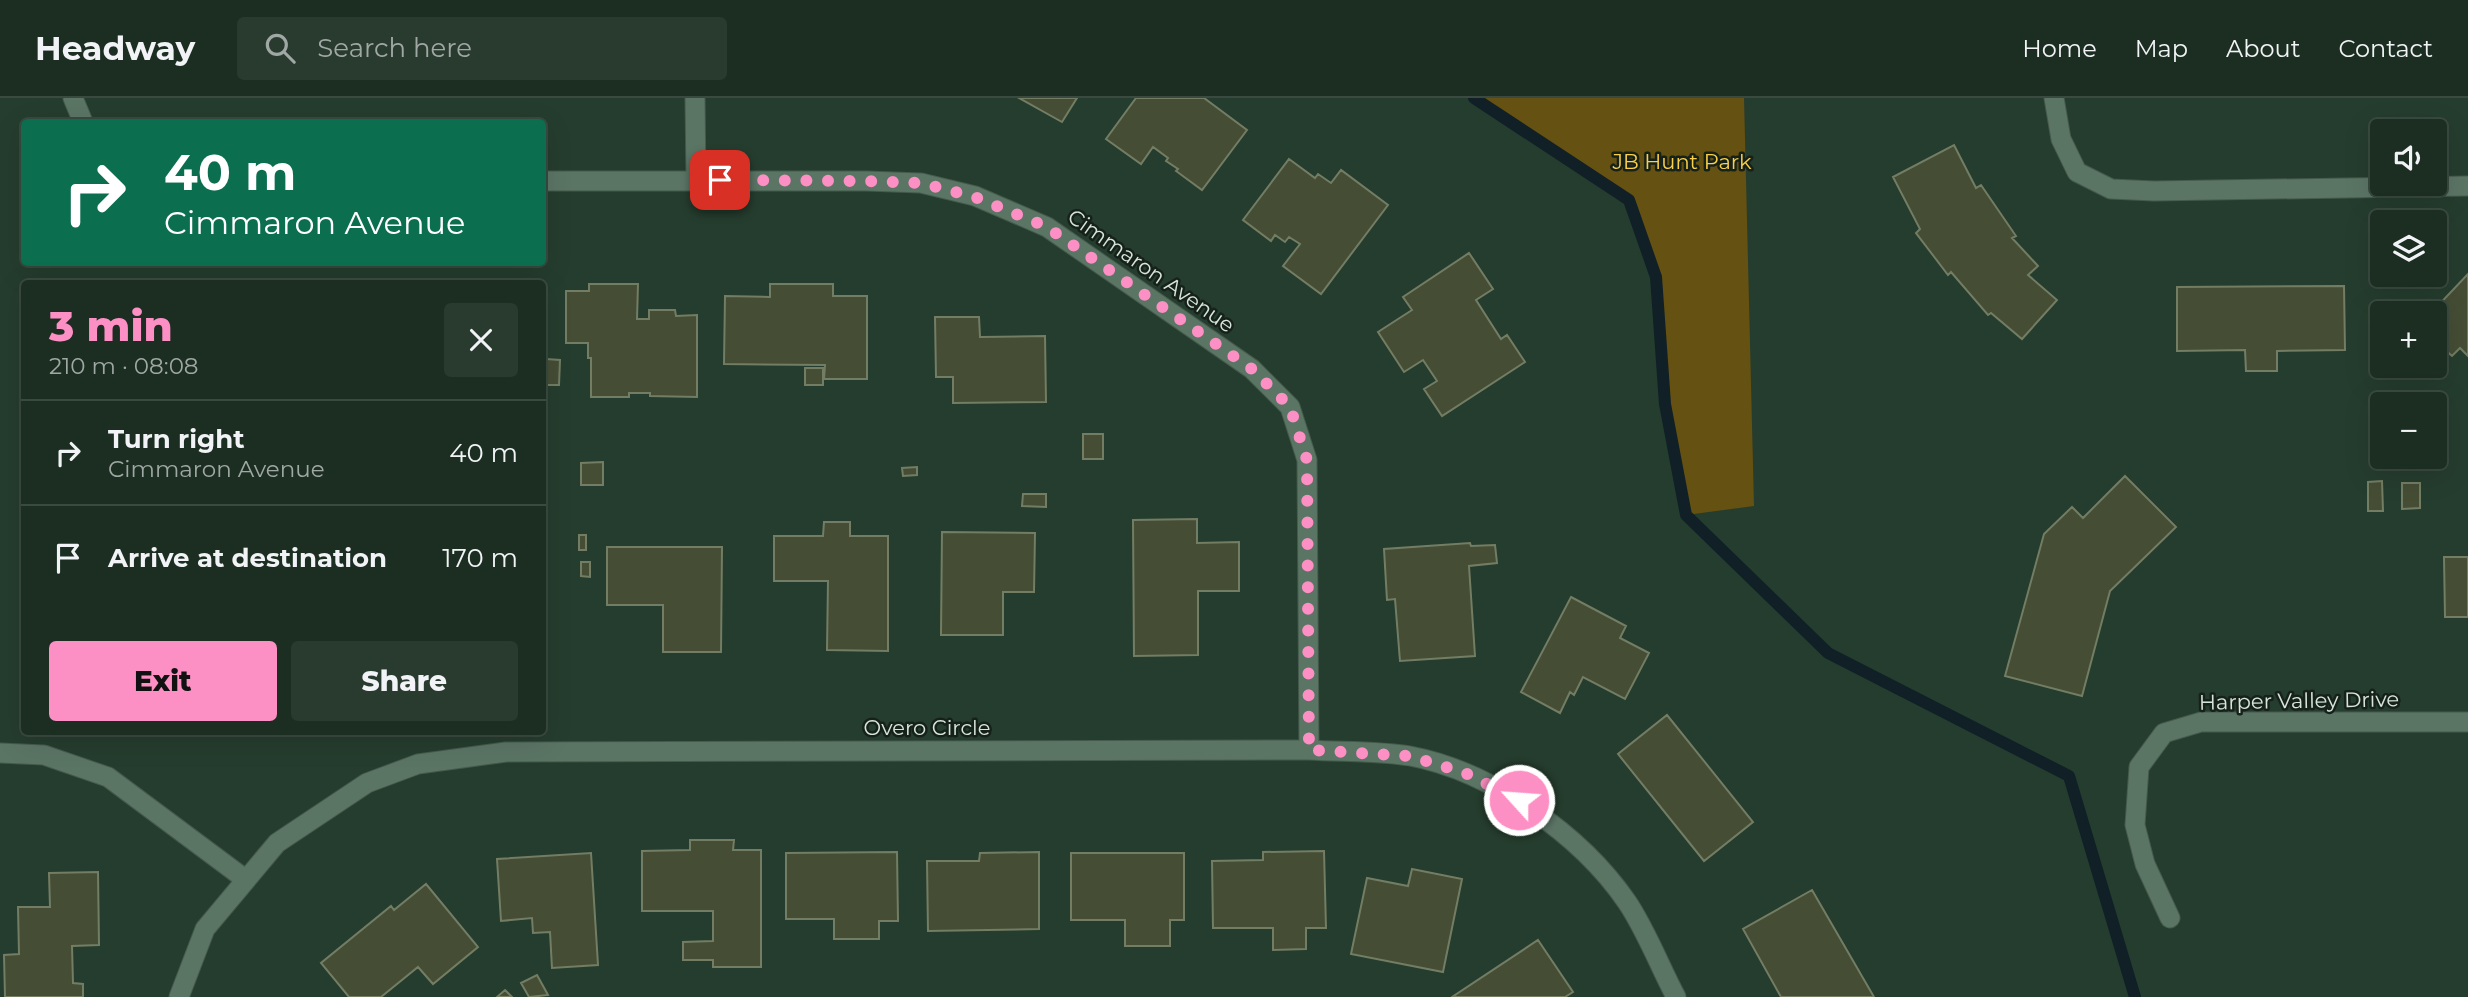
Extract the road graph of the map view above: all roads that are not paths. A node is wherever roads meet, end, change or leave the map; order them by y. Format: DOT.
graph roads {
  1 [pos="73,98"];
  2 [pos="695,98"];
  3 [pos="2054,98"];
  4 [pos="82,119"];
  5 [pos="696,180"];
  6 [pos="546,181"];
  7 [pos="2468,186"];
  8 [pos="2468,722"];
  9 [pos="1309,750"];
  10 [pos="0,754"];
  11 [pos="244,879"];
  12 [pos="2170,918"];
  13 [pos="179,997"];
  14 [pos="1676,997"];
  1 -- 4 [label="street"];
  2 -- 5 [label="street"];
  3 -- 7 [label="street"];
  5 -- 6 [label="street, Cimmaron Avenue"];
  5 -- 9 [label="street, Cimmaron Avenue"];
  8 -- 12 [label="street, Harper Valley Drive"];
  9 -- 11 [label="street, Overo Circle"];
  9 -- 14 [label="street, Overo Circle"];
  10 -- 11 [label="street"];
  11 -- 13 [label="street, Overo Circle"];
}
